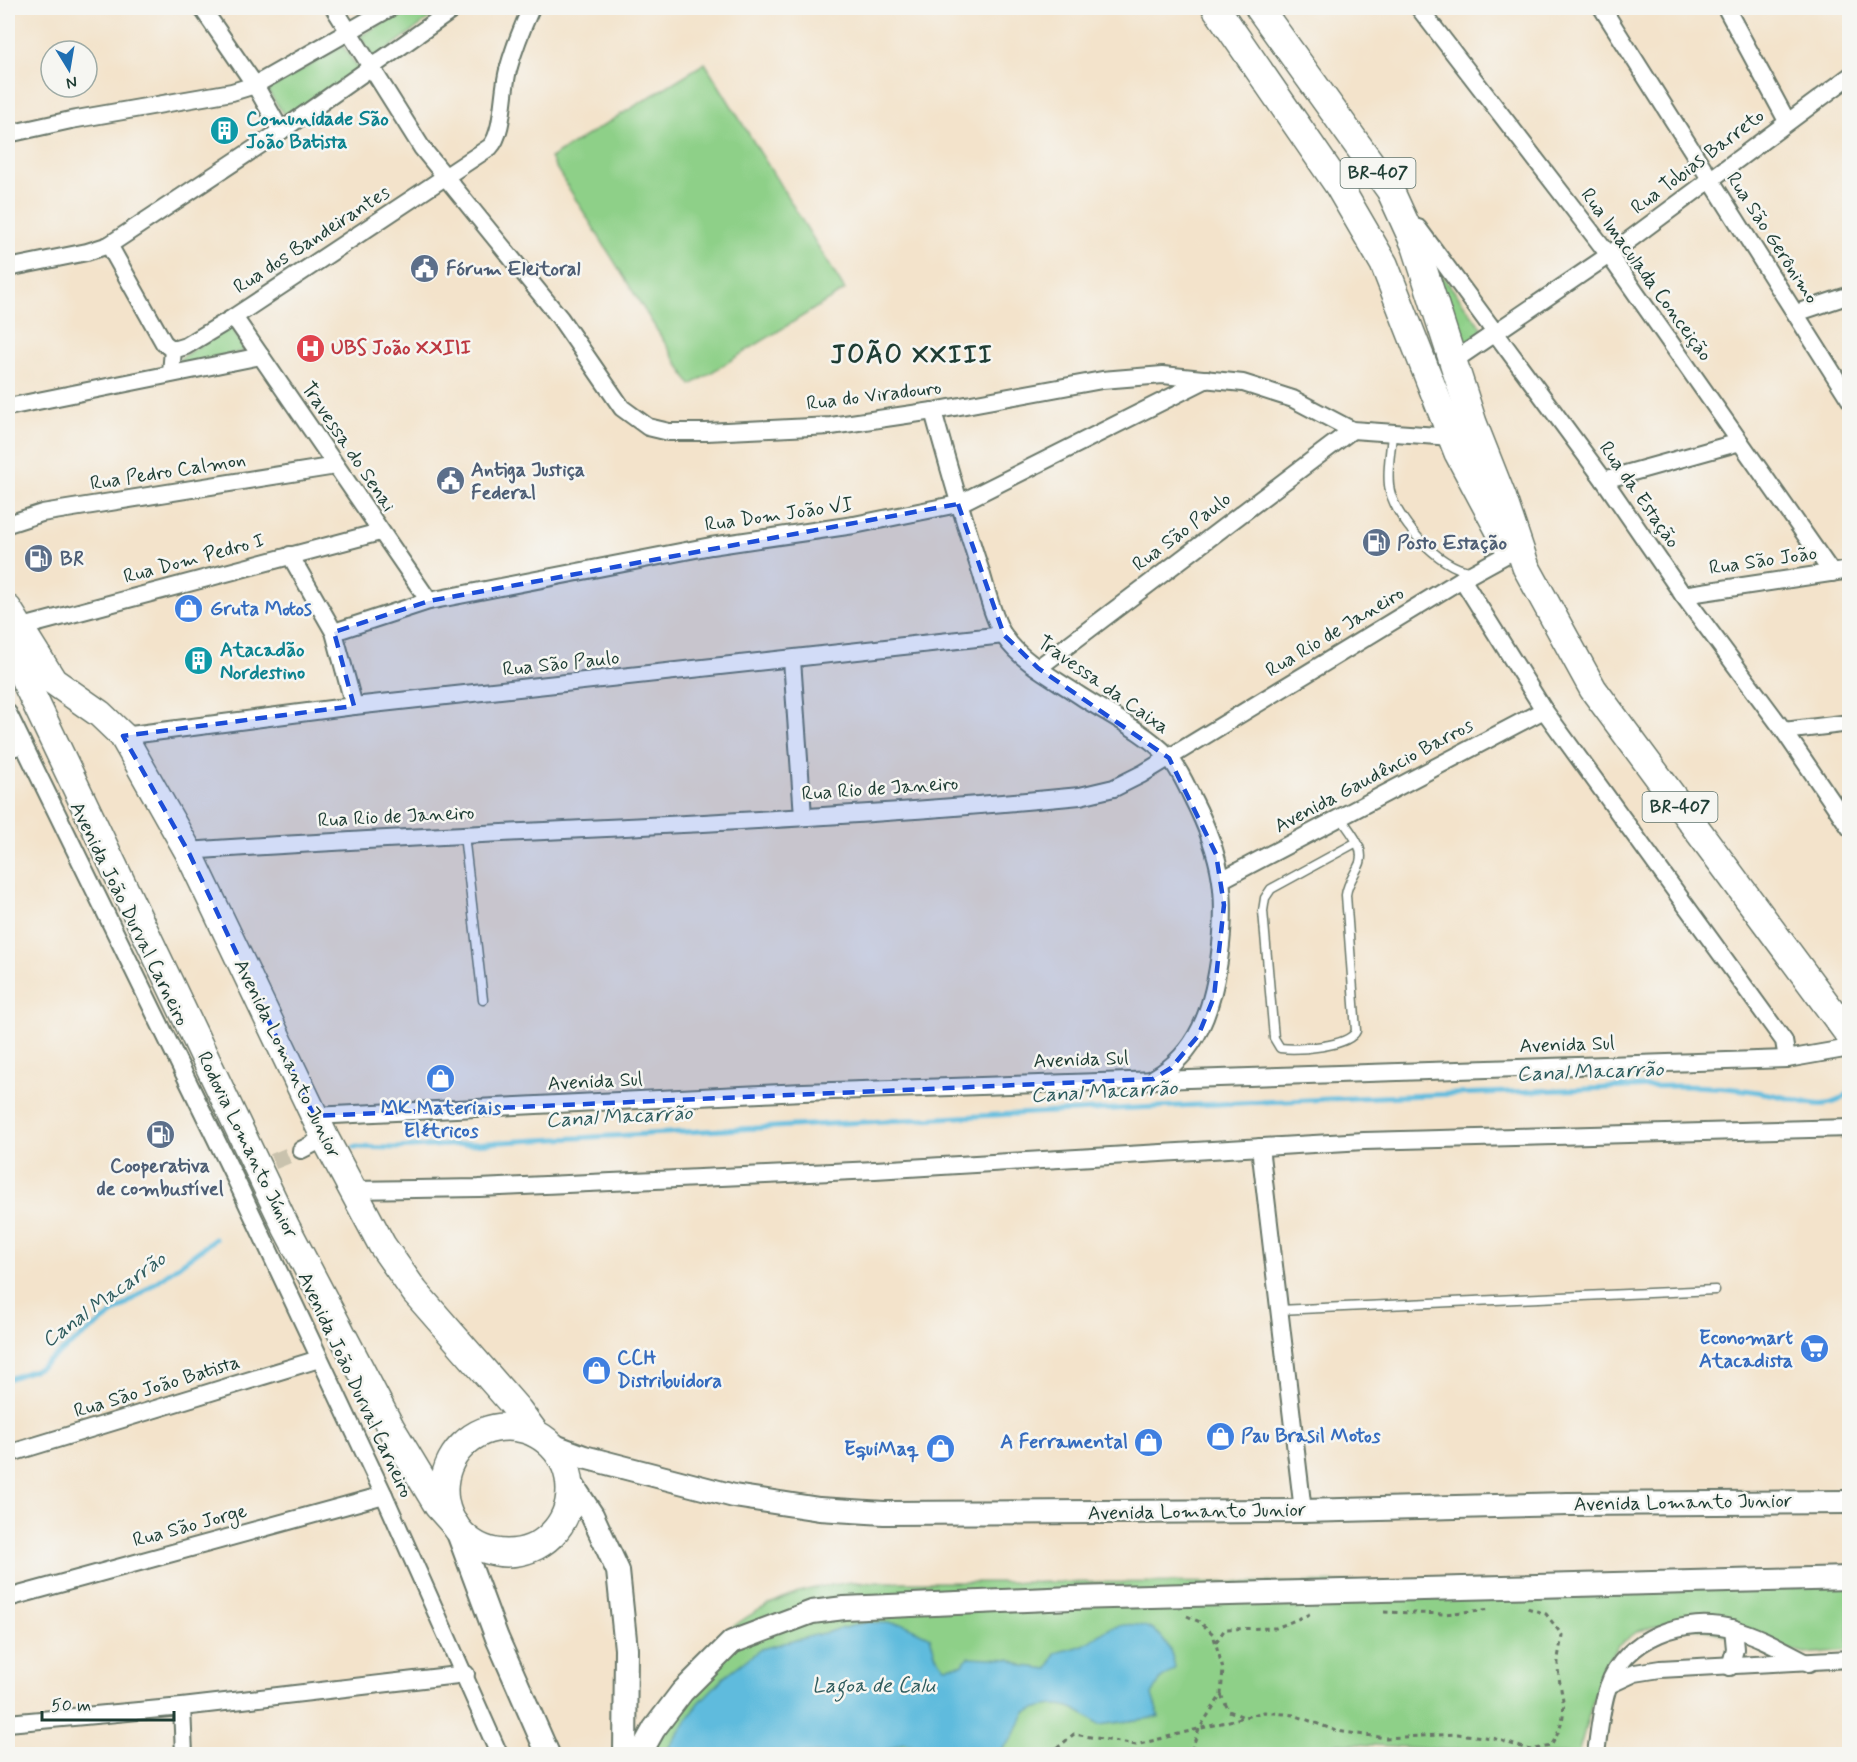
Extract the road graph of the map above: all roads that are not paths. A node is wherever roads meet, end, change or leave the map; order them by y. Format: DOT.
graph roads {
  1 [pos="202,8"];
  2 [pos="334,8"];
  3 [pos="390,8"];
  4 [pos="454,8"];
  5 [pos="531,8"];
  6 [pos="1216,8"];
  7 [pos="1259,8"];
  8 [pos="1419,8"];
  9 [pos="1602,8"];
  10 [pos="1726,8"];
  11 [pos="348,32"];
  12 [pos="371,69"];
  13 [pos="1850,76"];
  14 [pos="255,85"];
  15 [pos="1787,121"];
  16 [pos="281,131"];
  17 [pos="8,134"];
  18 [pos="446,178"];
  19 [pos="1711,182"];
  20 [pos="1390,190"];
  21 [pos="109,245"];
  22 [pos="1609,255"];
  23 [pos="8,268"];
  24 [pos="1850,295"];
  25 [pos="1796,313"];
  26 [pos="234,317"];
  27 [pos="1494,334"];
  28 [pos="174,350"];
  29 [pos="261,356"];
  30 [pos="1452,362"];
  31 [pos="171,373"];
  32 [pos="1208,378"];
  33 [pos="1850,400"];
  34 [pos="8,407"];
  35 [pos="933,411"];
  36 [pos="1352,430"];
  37 [pos="1392,434"];
  38 [pos="1452,437"];
  39 [pos="1740,442"];
  40 [pos="336,466"];
  41 [pos="1604,480"];
  42 [pos="958,504"];
  43 [pos="8,524"];
  44 [pos="380,532"];
  45 [pos="290,555"];
  46 [pos="1518,560"];
  47 [pos="1850,570"];
  48 [pos="1479,571"];
  49 [pos="1832,573"];
  50 [pos="1462,579"];
  51 [pos="1683,595"];
  52 [pos="429,601"];
  53 [pos="11,627"];
  54 [pos="334,632"];
  55 [pos="1004,635"];
  56 [pos="792,660"];
  57 [pos="1038,668"];
  58 [pos="354,706"];
  59 [pos="1544,710"];
  60 [pos="8,713"];
  61 [pos="1850,723"];
  62 [pos="1784,731"];
  63 [pos="123,736"];
  64 [pos="15,747"];
  65 [pos="1169,758"];
  66 [pos="803,816"];
  67 [pos="1341,818"];
  68 [pos="1850,828"];
  69 [pos="464,835"];
  70 [pos="1357,842"];
  71 [pos="188,851"];
  72 [pos="1223,879"];
  73 [pos="483,1000"];
  74 [pos="1850,1036"];
  75 [pos="1850,1048"];
  76 [pos="1787,1059"];
  77 [pos="1153,1079"];
  78 [pos="320,1127"];
  79 [pos="1850,1128"];
  80 [pos="1260,1147"];
  81 [pos="301,1150"];
  82 [pos="251,1170"];
  83 [pos="235,1178"];
  84 [pos="352,1190"];
  85 [pos="1715,1290"];
  86 [pos="1279,1310"];
  87 [pos="319,1359"];
  88 [pos="543,1439"];
  89 [pos="8,1454"];
  90 [pos="571,1483"];
  91 [pos="384,1495"];
  92 [pos="1850,1502"];
  93 [pos="1303,1511"];
  94 [pos="455,1526"];
  95 [pos="1850,1578"];
  96 [pos="8,1598"];
  97 [pos="1733,1628"];
  98 [pos="1850,1659"];
  99 [pos="1809,1663"];
  100 [pos="1730,1667"];
  101 [pos="1625,1672"];
  102 [pos="466,1674"];
  103 [pos="182,1707"];
  104 [pos="8,1723"];
  105 [pos="184,1755"];
  106 [pos="499,1755"];
  107 [pos="548,1755"];
  108 [pos="625,1755"];
  109 [pos="640,1755"];
  110 [pos="1596,1755"];
  1 -- 14 [label="street"];
  2 -- 11 [label="street, Rua do Viradouro"];
  3 -- 11 [label="street"];
  4 -- 12 [label="street"];
  5 -- 18 [label="street, Rua dos Bandeirantes"];
  6 -- 38 [label="highway, BR-407"];
  7 -- 20 [label="highway, BR-407"];
  8 -- 22 [label="street, Rua Imaculada Conceição"];
  9 -- 19 [label="street, Rua São Gerônimo"];
  10 -- 15 [label="street"];
  11 -- 12 [label="street, Rua do Viradouro"];
  11 -- 14 [label="street"];
  12 -- 16 [label="street"];
  12 -- 18 [label="street, Rua do Viradouro"];
  13 -- 15 [label="street, Rua Tobias Barreto"];
  14 -- 16 [label="street"];
  14 -- 17 [label="street"];
  15 -- 19 [label="street, Rua Tobias Barreto"];
  16 -- 21 [label="street"];
  18 -- 26 [label="street, Rua dos Bandeirantes"];
  18 -- 35 [label="street, Rua do Viradouro"];
  19 -- 22 [label="street, Rua Tobias Barreto"];
  19 -- 25 [label="street, Rua São Gerônimo"];
  20 -- 27 [label="street, Rua da Estação"];
  20 -- 30 [label="highway, BR-407"];
  21 -- 23 [label="street"];
  21 -- 28 [label="street"];
  22 -- 27 [label="street, Rua Tobias Barreto"];
  22 -- 39 [label="street, Rua Imaculada Conceição"];
  24 -- 25 [label="street"];
  25 -- 33 [label="street, Rua São Gerônimo"];
  26 -- 28 [label="street, Rua dos Bandeirantes"];
  26 -- 29 [label="street, Travessa do Senai"];
  27 -- 30 [label="street, Rua Tobias Barreto"];
  27 -- 41 [label="street, Rua da Estação"];
  28 -- 31 [label="street"];
  29 -- 31 [label="street"];
  29 -- 40 [label="street, Travessa do Senai"];
  30 -- 46 [label="highway, BR-407"];
  31 -- 34 [label="street"];
  32 -- 35 [label="street, Rua do Viradouro"];
  32 -- 36 [label="street, Rua do Viradouro"];
  32 -- 42 [label="street, Rua Dom João VI"];
  35 -- 42 [label="street, Travessa da Caixa"];
  36 -- 37 [label="street, Rua do Viradouro"];
  36 -- 57 [label="street, Rua São Paulo"];
  37 -- 38 [label="street, Rua do Viradouro"];
  37 -- 48 [label="lane"];
  38 -- 46 [label="highway, BR-407"];
  39 -- 41 [label="street"];
  39 -- 49 [label="street, Rua Imaculada Conceição"];
  40 -- 43 [label="street, Rua Pedro Calmon"];
  40 -- 44 [label="street, Travessa do Senai"];
  41 -- 51 [label="street, Rua da Estação"];
  42 -- 52 [label="street, Rua Dom João VI"];
  42 -- 55 [label="street, Travessa da Caixa"];
  44 -- 45 [label="street, Rua Dom Pedro I"];
  44 -- 52 [label="street, Travessa do Senai"];
  45 -- 53 [label="street, Rua Dom Pedro I"];
  45 -- 54 [label="street"];
  46 -- 48 [label="street, Rua Rio de Janeiro"];
  46 -- 74 [label="highway, BR-407"];
  47 -- 49 [label="street, Rua São João"];
  48 -- 50 [label="street, Rua Rio de Janeiro"];
  49 -- 51 [label="street, Rua São João"];
  50 -- 59 [label="street"];
  50 -- 65 [label="street, Rua Rio de Janeiro"];
  51 -- 62 [label="street, Rua da Estação"];
  52 -- 54 [label="street, Rua Dom João VI"];
  53 -- 63 [label="highway, Avenida Lomanto Junior"];
  53 -- 94 [label="highway, Rodovia Lomanto Júnior"];
  54 -- 58 [label="street"];
  55 -- 56 [label="street, Rua São Paulo"];
  55 -- 57 [label="street, Travessa da Caixa"];
  56 -- 58 [label="street, Rua São Paulo"];
  56 -- 66 [label="street"];
  57 -- 65 [label="street, Travessa da Caixa"];
  58 -- 63 [label="street, Rua São Paulo"];
  59 -- 67 [label="street, Avenida Gaudêncio Barros"];
  59 -- 76 [label="street"];
  60 -- 64 [label="street, Avenida João Durval Carneiro"];
  61 -- 62 [label="street"];
  62 -- 68 [label="street, Rua da Estação"];
  63 -- 71 [label="highway, Avenida Lomanto Junior"];
  64 -- 83 [label="street, Avenida João Durval Carneiro"];
  65 -- 66 [label="street, Rua Rio de Janeiro"];
  65 -- 72 [label="street, Travessa da Caixa"];
  66 -- 69 [label="street, Rua Rio de Janeiro"];
  67 -- 70 [label="lane"];
  67 -- 72 [label="street, Avenida Gaudêncio Barros"];
  69 -- 71 [label="street, Rua Rio de Janeiro"];
  69 -- 73 [label="lane"];
  70 -- 70 [label="lane"];
  71 -- 78 [label="highway, Avenida Lomanto Junior"];
  72 -- 77 [label="street, Travessa da Caixa"];
  75 -- 76 [label="street, Avenida Sul"];
  76 -- 77 [label="street, Avenida Sul"];
  77 -- 78 [label="street, Avenida Sul"];
  78 -- 81 [label="street"];
  78 -- 84 [label="highway, Avenida Lomanto Junior"];
  79 -- 80 [label="street"];
  80 -- 84 [label="street"];
  80 -- 86 [label="street"];
  82 -- 83 [label="street"];
  83 -- 87 [label="street, Avenida João Durval Carneiro"];
  84 -- 88 [label="highway, Avenida Lomanto Junior"];
  85 -- 86 [label="lane"];
  86 -- 93 [label="street"];
  87 -- 89 [label="street, Rua São João Batista"];
  87 -- 91 [label="street, Avenida João Durval Carneiro"];
  88 -- 90 [label="highway"];
  88 -- 93 [label="main road, Avenida Lomanto Junior"];
  88 -- 94 [label="highway"];
  90 -- 94 [label="highway"];
  90 -- 108 [label="main road"];
  91 -- 96 [label="street, Rua São Jorge"];
  91 -- 102 [label="street, Avenida João Durval Carneiro"];
  92 -- 93 [label="main road, Avenida Lomanto Junior"];
  94 -- 107 [label="main road, Rodovia Lomanto Júnior"];
  95 -- 109 [label="main road"];
  97 -- 99 [label="street"];
  97 -- 100 [label="street"];
  97 -- 101 [label="street"];
  98 -- 99 [label="street"];
  99 -- 100 [label="street"];
  100 -- 101 [label="street"];
  101 -- 110 [label="street"];
  102 -- 103 [label="street"];
  102 -- 106 [label="street, Avenida João Durval Carneiro"];
  103 -- 104 [label="street"];
  103 -- 105 [label="street"];
}
